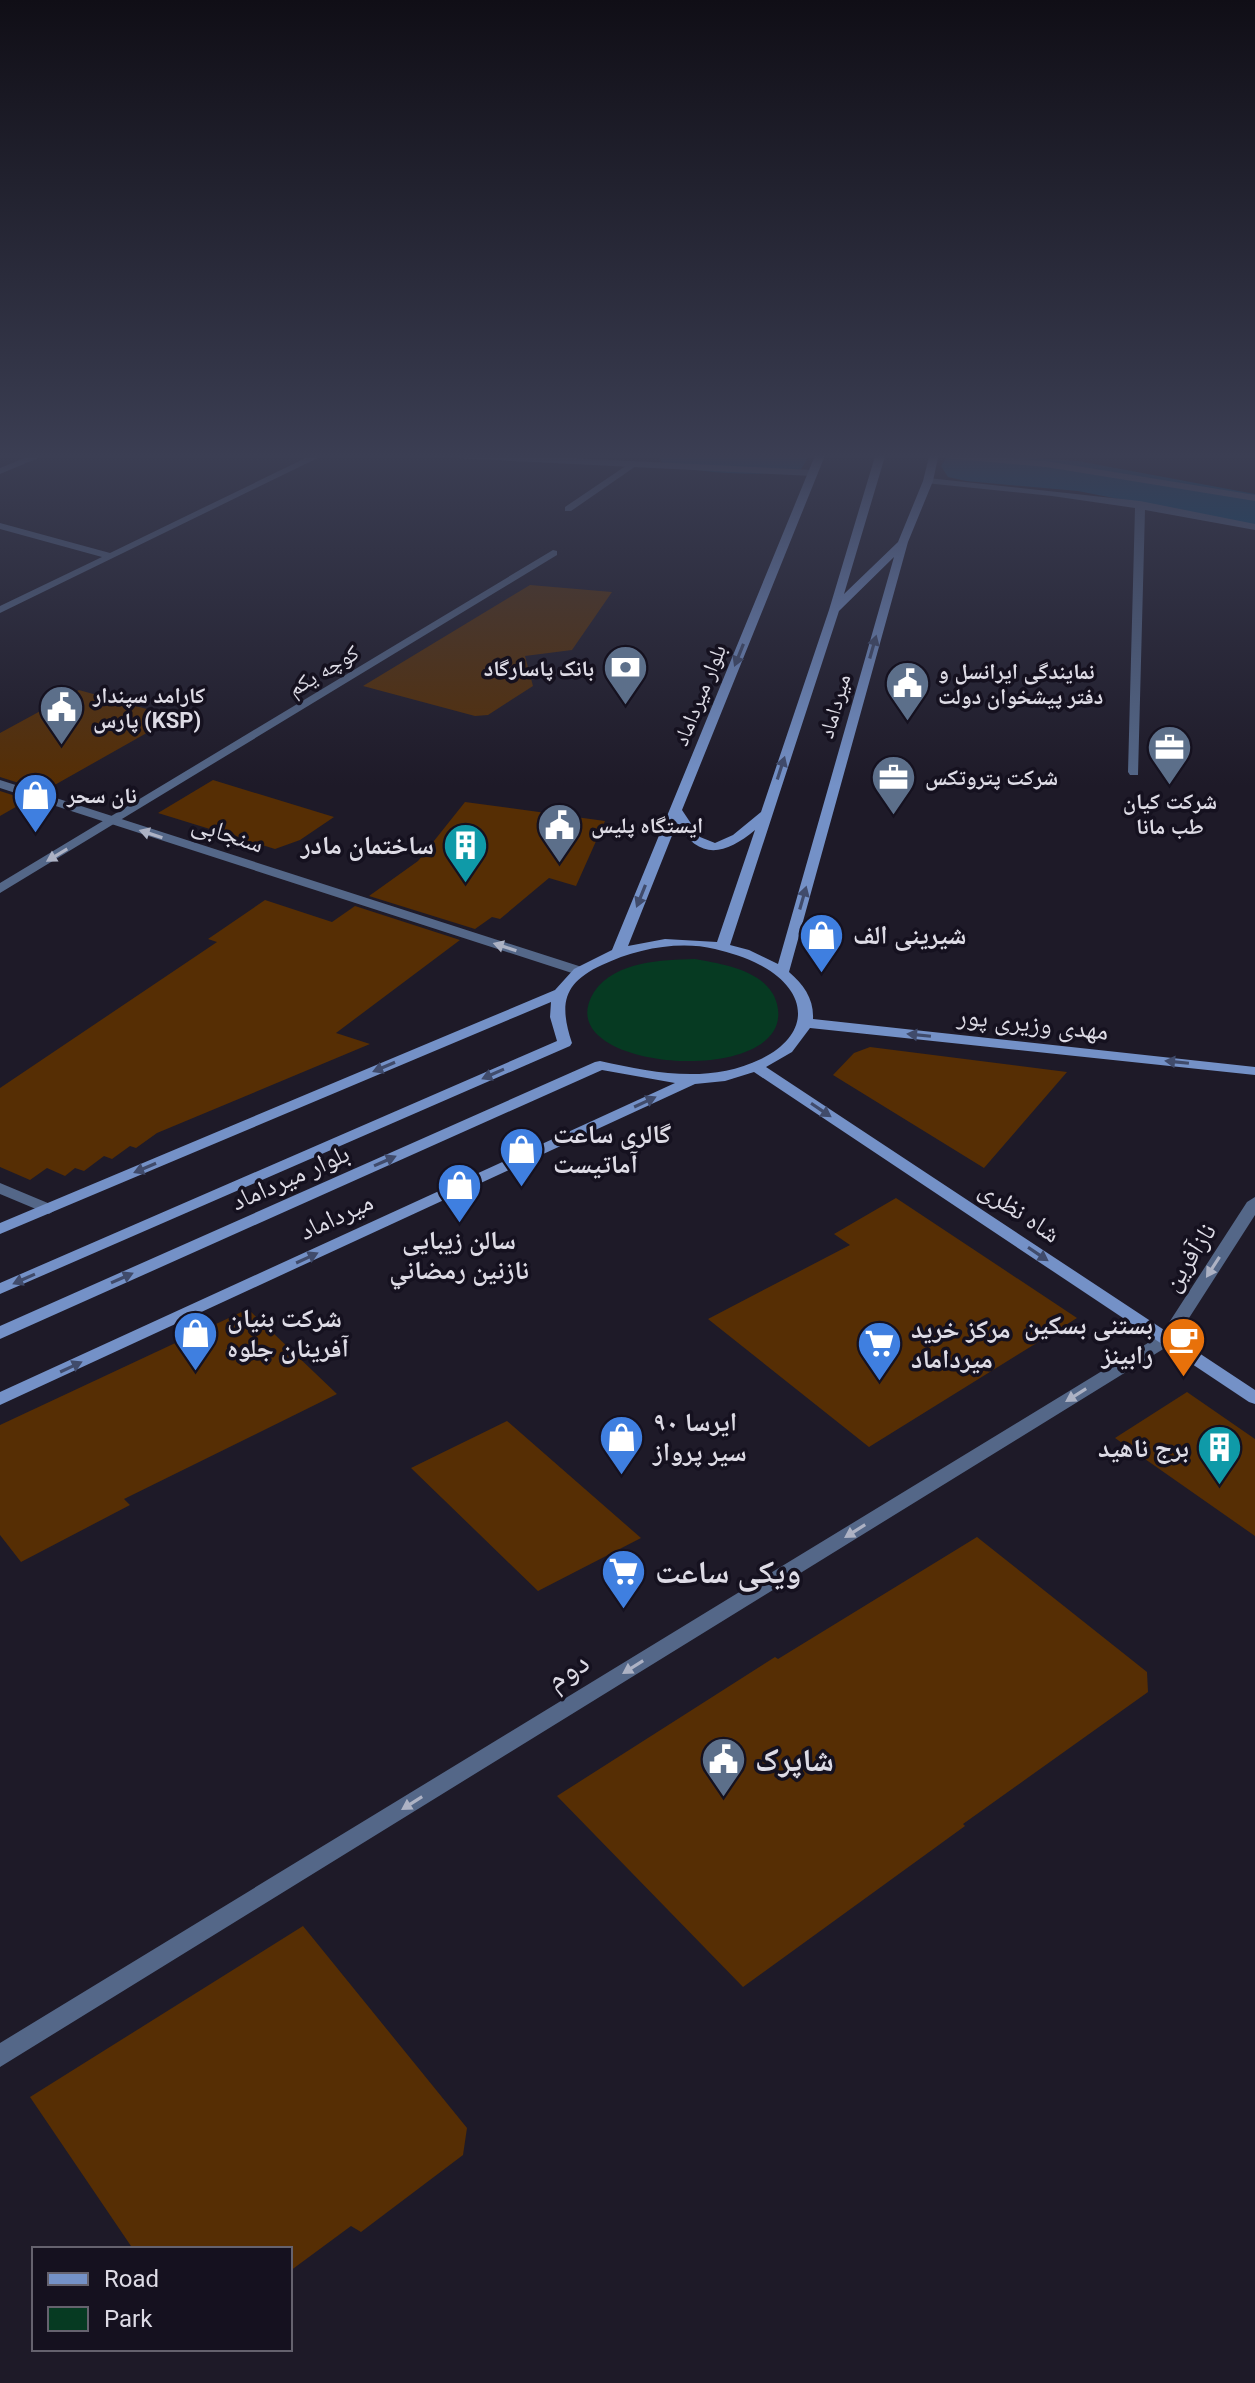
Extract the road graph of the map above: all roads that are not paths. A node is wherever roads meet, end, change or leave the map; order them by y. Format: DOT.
graph roads {
  1 [pos="94,564"];
  2 [pos="535,564"];
  3 [pos="776,564"];
  4 [pos="848,564"];
  5 [pos="880,564"];
  6 [pos="897,564"];
  7 [pos="1139,564"];
  8 [pos="0,610"];
  9 [pos="834,610"];
  10 [pos="1134,772"];
  11 [pos="0,784"];
  12 [pos="676,810"];
  13 [pos="766,812"];
  14 [pos="113,821"];
  15 [pos="0,889"];
  16 [pos="722,948"];
  17 [pos="618,953"];
  18 [pos="580,971"];
  19 [pos="782,973"];
  20 [pos="559,993"];
  21 [pos="806,1023"];
  22 [pos="756,1067"];
  23 [pos="1255,1071"];
  24 [pos="695,1079"];
  25 [pos="0,1188"];
  26 [pos="1255,1202"];
  27 [pos="49,1209"];
  28 [pos="0,1229"];
  29 [pos="0,1289"];
  30 [pos="0,1333"];
  31 [pos="1167,1339"];
  32 [pos="1255,1398"];
  33 [pos="0,1399"];
  34 [pos="0,2056"];
  1 -- 8 [label="street"];
  2 -- 14 [label="street, کوچه یکم"];
  3 -- 12 [label="main road, بلوار میرداماد, one-way"];
  4 -- 9 [label="main road"];
  5 -- 9 [label="main road"];
  19 -- 6 [label="main road, میرداماد, one-way"];
  7 -- 10 [label="street"];
  13 -- 9 [label="main road, one-way"];
  11 -- 14 [label="street, سنجابی"];
  12 -- 13 [label="main road"];
  12 -- 17 [label="main road, بلوار میرداماد, one-way"];
  13 -- 16 [label="main road"];
  14 -- 15 [label="street, کوچه یکم, one-way"];
  18 -- 14 [label="street, سنجابی, one-way"];
  16 -- 17 [label="main road"];
  16 -- 19 [label="main road"];
  17 -- 18 [label="main road"];
  18 -- 20 [label="main road"];
  19 -- 21 [label="main road"];
  20 -- 27 [label="main road, one-way"];
  20 -- 29 [label="main road, بلوار میرداماد, one-way"];
  21 -- 22 [label="main road"];
  23 -- 21 [label="main road, مهدی وزیری پور, one-way"];
  22 -- 24 [label="main road"];
  22 -- 31 [label="main road, شاه نظری, one-way"];
  30 -- 24 [label="main road, بلوار میرداماد, one-way"];
  33 -- 24 [label="main road, میرداماد, one-way"];
  25 -- 27 [label="street"];
  26 -- 31 [label="street, نازآفرین, one-way"];
  27 -- 28 [label="main road"];
  31 -- 32 [label="main road, شاه نظری"];
  31 -- 34 [label="street, دوم, one-way"];
}
